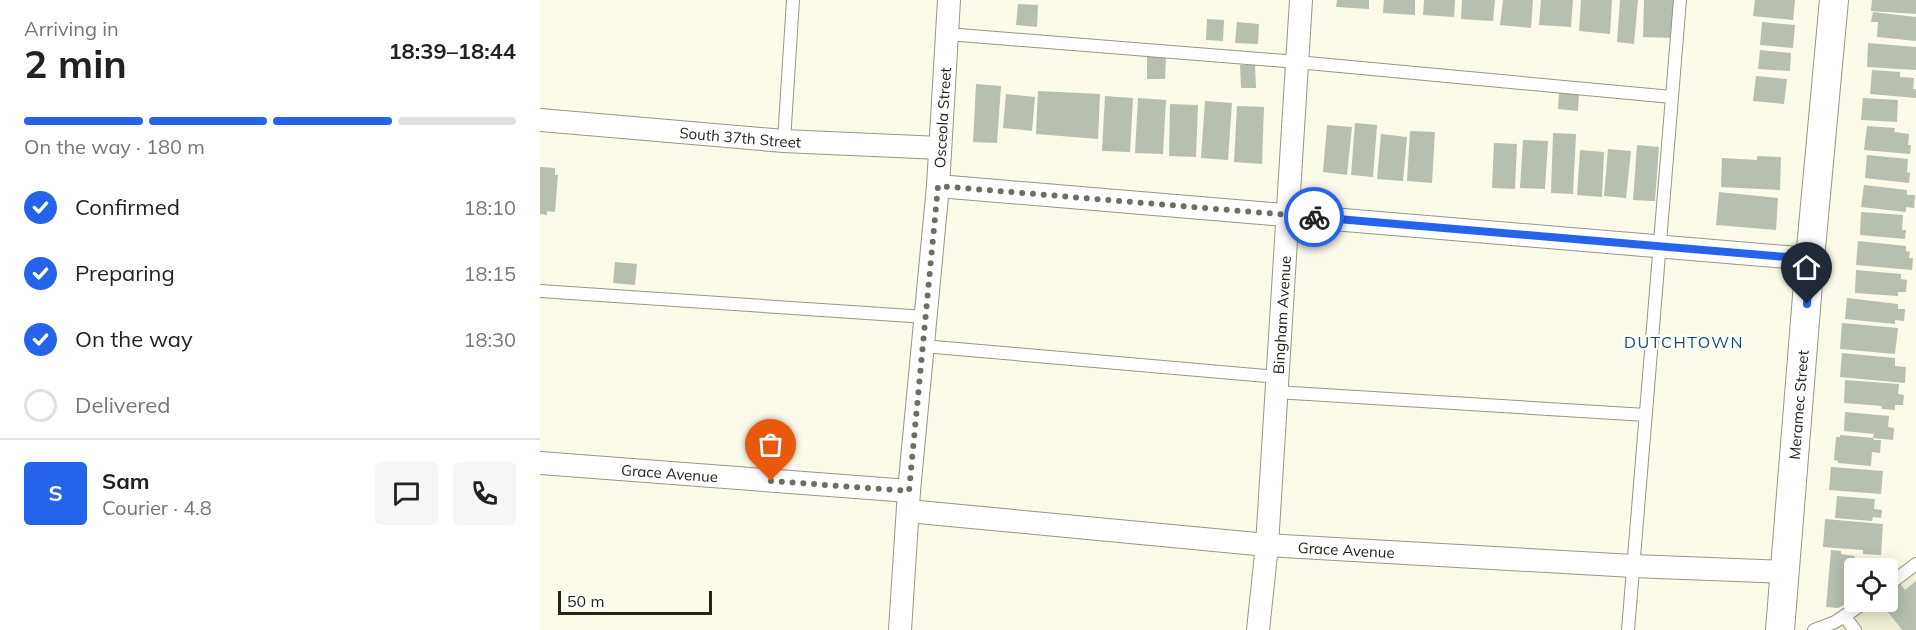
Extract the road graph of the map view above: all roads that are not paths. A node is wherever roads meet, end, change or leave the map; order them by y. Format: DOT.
graph roads {
  1 [pos="793,0"];
  2 [pos="949,0"];
  3 [pos="1301,0"];
  4 [pos="1680,0"];
  5 [pos="1834,0"];
  6 [pos="947,34"];
  7 [pos="1297,62"];
  8 [pos="1672,97"];
  9 [pos="540,120"];
  10 [pos="784,141"];
  11 [pos="940,148"];
  12 [pos="938,186"];
  13 [pos="1287,215"];
  14 [pos="1660,247"];
  15 [pos="1810,259"];
  16 [pos="540,291"];
  17 [pos="926,317"];
  18 [pos="923,346"];
  19 [pos="1277,385"];
  20 [pos="1646,415"];
  21 [pos="540,463"];
  22 [pos="909,501"];
  23 [pos="1267,545"];
  24 [pos="1916,564"];
  25 [pos="1633,566"];
  26 [pos="1785,572"];
  27 [pos="1898,578"];
  28 [pos="1850,612"];
  29 [pos="1844,616"];
  30 [pos="900,630"];
  31 [pos="1258,630"];
  32 [pos="1628,630"];
  33 [pos="1780,630"];
  34 [pos="1814,630"];
  35 [pos="1855,630"];
  1 -- 10 [label="lane"];
  2 -- 6 [label="street, Osceola Street"];
  3 -- 7 [label="street, Bingham Avenue"];
  4 -- 8 [label="lane"];
  5 -- 15 [label="street, Meramec Street"];
  6 -- 7 [label="lane"];
  6 -- 11 [label="street, Osceola Street"];
  7 -- 8 [label="lane"];
  7 -- 13 [label="street, Bingham Avenue"];
  8 -- 14 [label="lane"];
  9 -- 10 [label="street, South 37th Street"];
  10 -- 11 [label="street, South 37th Street"];
  11 -- 12 [label="street, Osceola Street"];
  12 -- 13 [label="street"];
  12 -- 17 [label="street, Osceola Street"];
  13 -- 14 [label="street"];
  13 -- 19 [label="street, Bingham Avenue"];
  14 -- 15 [label="street"];
  14 -- 20 [label="lane"];
  15 -- 26 [label="street, Meramec Street"];
  16 -- 17 [label="lane"];
  17 -- 18 [label="street, Osceola Street"];
  18 -- 19 [label="lane"];
  18 -- 22 [label="street, Osceola Street"];
  19 -- 20 [label="lane"];
  19 -- 23 [label="street, Bingham Avenue"];
  20 -- 25 [label="lane"];
  21 -- 22 [label="street, Grace Avenue"];
  22 -- 23 [label="street, Grace Avenue"];
  22 -- 30 [label="street, Osceola Street"];
  23 -- 25 [label="street, Grace Avenue"];
  23 -- 31 [label="street, Bingham Avenue"];
  24 -- 27 [label="lane"];
  25 -- 26 [label="street, Grace Avenue"];
  25 -- 32 [label="lane"];
  26 -- 33 [label="street, Meramec Street"];
  28 -- 29 [label="lane"];
  29 -- 34 [label="lane"];
  29 -- 35 [label="lane"];
}
